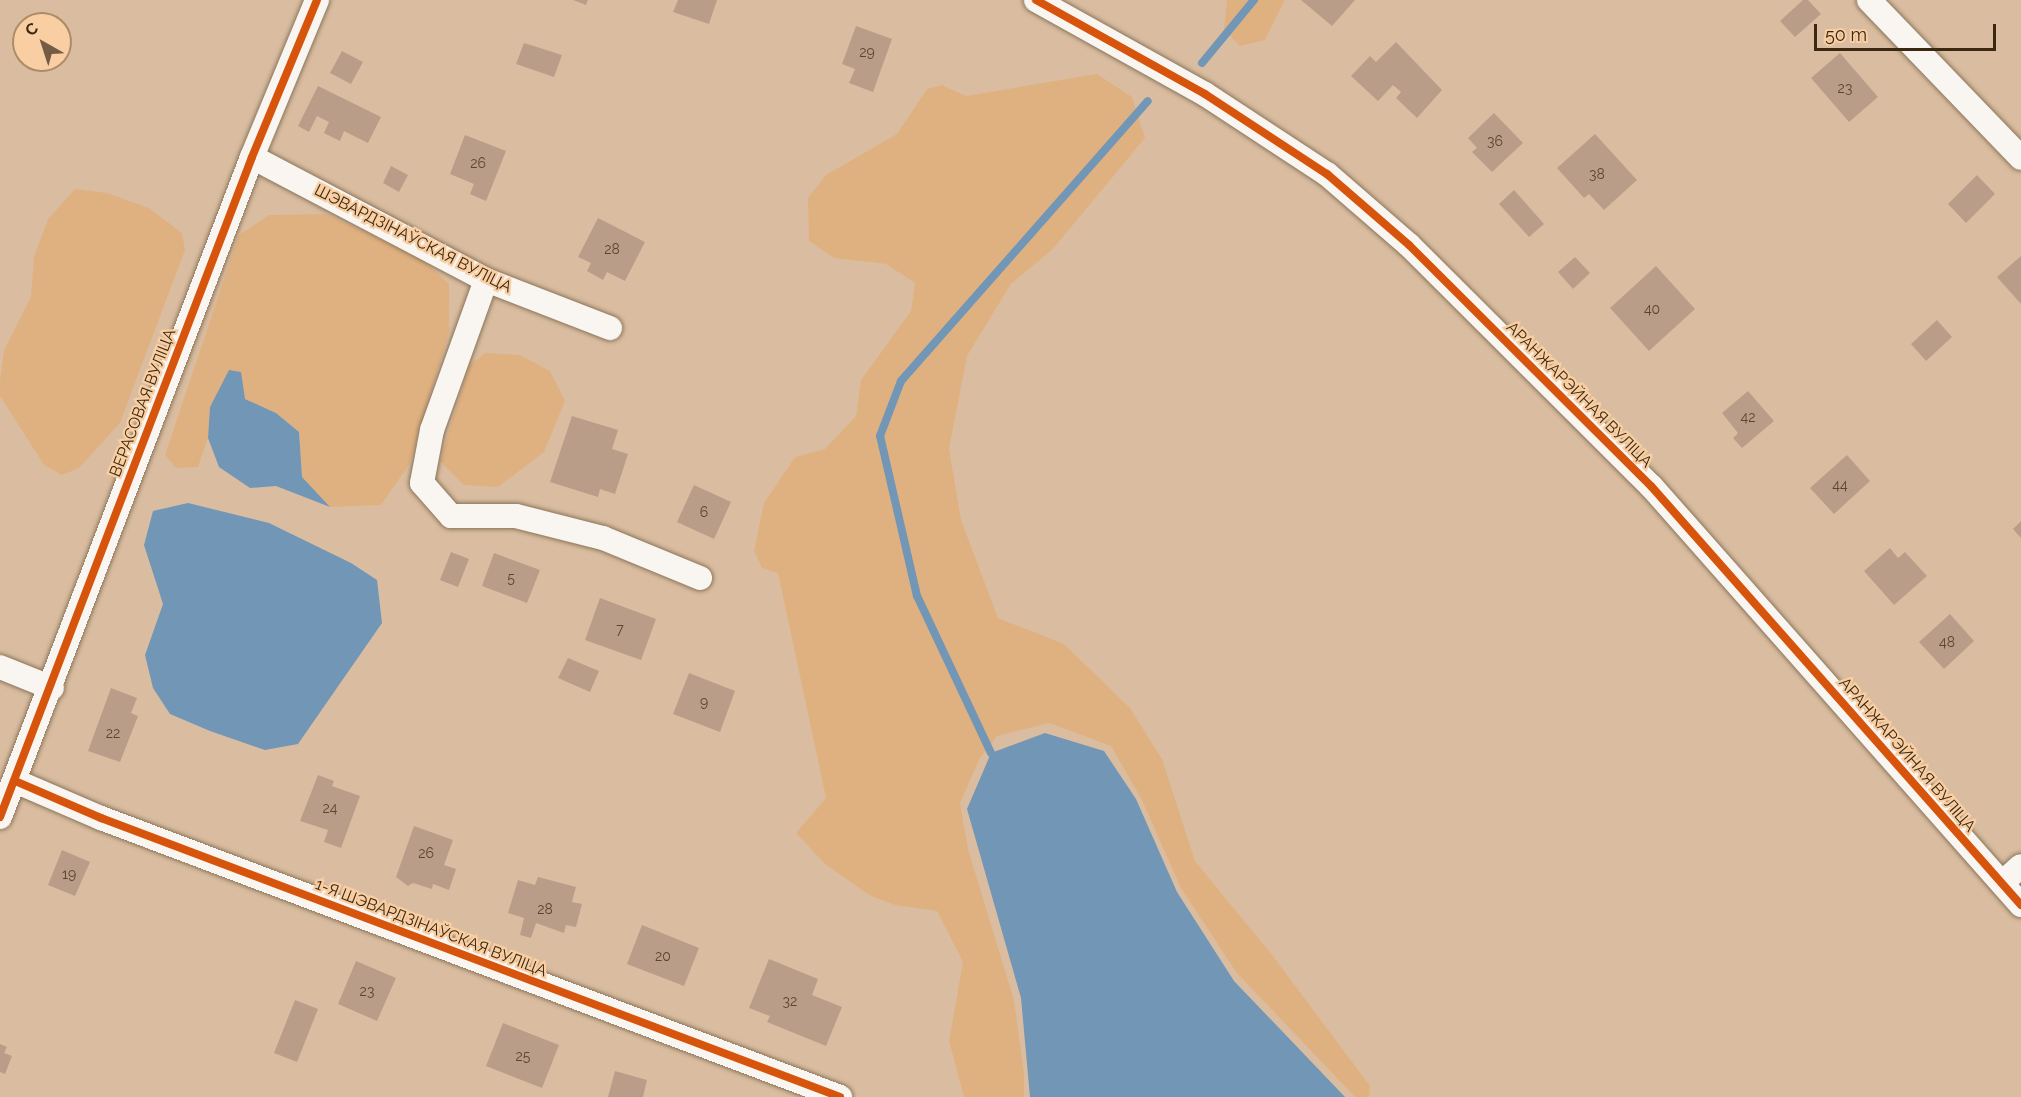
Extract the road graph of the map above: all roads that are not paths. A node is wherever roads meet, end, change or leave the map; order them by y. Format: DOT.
graph roads {
  1 [pos="317,0"];
  2 [pos="1036,0"];
  3 [pos="1869,0"];
  4 [pos="252,157"];
  5 [pos="2021,158"];
  6 [pos="486,280"];
  7 [pos="610,328"];
  8 [pos="700,578"];
  9 [pos="0,667"];
  10 [pos="52,688"];
  11 [pos="15,780"];
  12 [pos="0,817"];
  13 [pos="2021,866"];
  14 [pos="2002,883"];
  15 [pos="2021,905"];
  16 [pos="840,1097"];
  1 -- 4 [label="street, ВЕРАСОВАЯ ВУЛІЦА"];
  2 -- 14 [label="street, АРАНЖАРЭЙНАЯ ВУЛІЦА"];
  3 -- 5 [label="street"];
  4 -- 6 [label="street, ШЭВАРДЗІНАЎСКАЯ ВУЛІЦА"];
  4 -- 10 [label="street, ВЕРАСОВАЯ ВУЛІЦА"];
  6 -- 7 [label="street, ШЭВАРДЗІНАЎСКАЯ ВУЛІЦА"];
  6 -- 8 [label="street"];
  9 -- 10 [label="street"];
  10 -- 11 [label="street, ВЕРАСОВАЯ ВУЛІЦА"];
  11 -- 12 [label="street, ВЕРАСОВАЯ ВУЛІЦА"];
  11 -- 16 [label="street, 1-Я ШЭВАРДЗІНАЎСКАЯ ВУЛІЦА"];
  13 -- 14 [label="street"];
  14 -- 15 [label="street, АРАНЖАРЭЙНАЯ ВУЛІЦА"];
}
